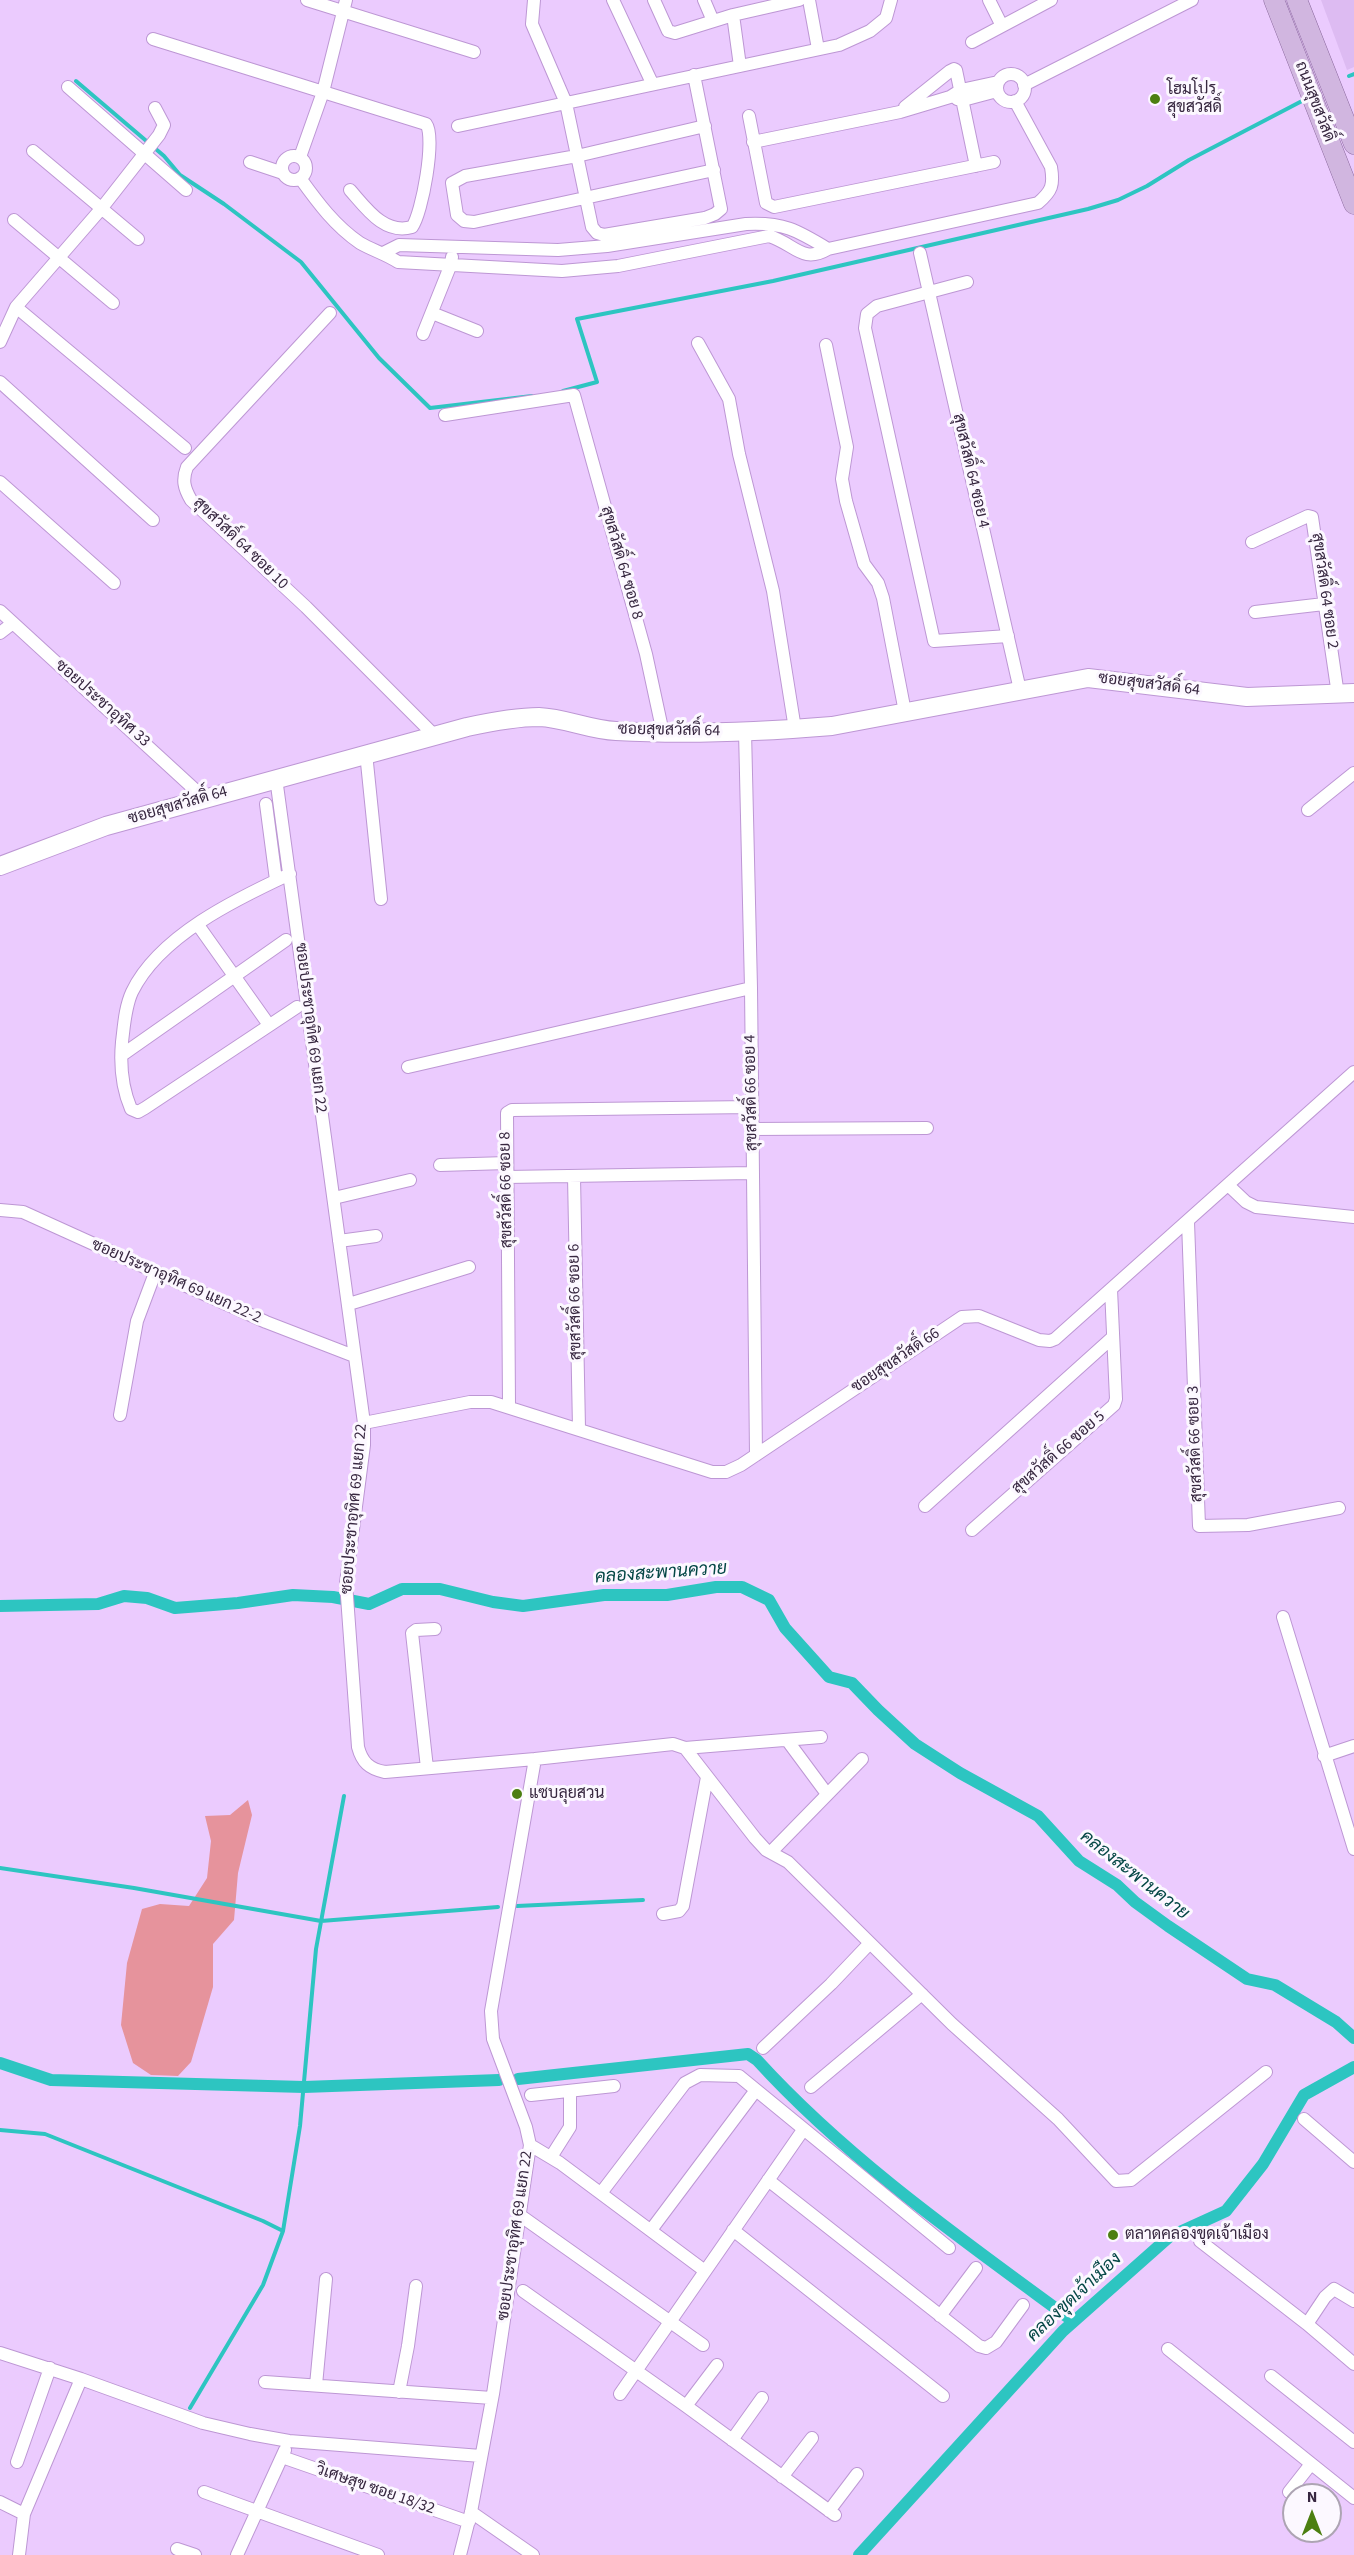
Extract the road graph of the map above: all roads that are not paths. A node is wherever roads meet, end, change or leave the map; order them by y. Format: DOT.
graph roads {
  1 [pos="307,0"];
  2 [pos="534,0"];
  3 [pos="613,0"];
  4 [pos="654,0"];
  5 [pos="704,0"];
  6 [pos="799,0"];
  7 [pos="809,0"];
  8 [pos="891,0"];
  9 [pos="989,0"];
  10 [pos="1051,0"];
  11 [pos="1192,0"];
  12 [pos="1274,0"];
  13 [pos="1297,0"];
  14 [pos="758,4"];
  15 [pos="344,6"];
  16 [pos="733,15"];
  17 [pos="713,21"];
  18 [pos="1002,26"];
  19 [pos="153,39"];
  20 [pos="972,42"];
  21 [pos="818,49"];
  22 [pos="474,52"];
  23 [pos="740,66"];
  24 [pos="693,75"];
  25 [pos="652,83"];
  26 [pos="1024,86"];
  27 [pos="68,87"];
  28 [pos="998,87"];
  29 [pos="322,92"];
  30 [pos="958,96"];
  31 [pos="1015,101"];
  32 [pos="566,103"];
  33 [pos="155,108"];
  34 [pos="900,112"];
  35 [pos="748,116"];
  36 [pos="458,126"];
  37 [pos="705,126"];
  38 [pos="753,142"];
  39 [pos="1354,144"];
  40 [pos="148,150"];
  41 [pos="33,151"];
  42 [pos="577,156"];
  43 [pos="300,157"];
  44 [pos="250,162"];
  45 [pos="994,162"];
  46 [pos="976,166"];
  47 [pos="714,170"];
  48 [pos="283,172"];
  49 [pos="300,178"];
  50 [pos="186,190"];
  51 [pos="350,190"];
  52 [pos="586,198"];
  53 [pos="1354,204"];
  54 [pos="101,209"];
  55 [pos="14,220"];
  56 [pos="766,223"];
  57 [pos="769,236"];
  58 [pos="138,239"];
  59 [pos="412,245"];
  60 [pos="452,246"];
  61 [pos="607,246"];
  62 [pos="549,249"];
  63 [pos="828,249"];
  64 [pos="383,253"];
  65 [pos="920,253"];
  66 [pos="59,257"];
  67 [pos="411,262"];
  68 [pos="451,264"];
  69 [pos="618,266"];
  70 [pos="548,270"];
  71 [pos="967,282"];
  72 [pos="929,292"];
  73 [pos="113,303"];
  74 [pos="16,308"];
  75 [pos="330,313"];
  76 [pos="432,313"];
  77 [pos="477,331"];
  78 [pos="423,334"];
  79 [pos="0,342"];
  80 [pos="698,343"];
  81 [pos="826,345"];
  82 [pos="0,382"];
  83 [pos="445,416"];
  84 [pos="185,448"];
  85 [pos="0,482"];
  86 [pos="153,520"];
  87 [pos="1252,542"];
  88 [pos="114,583"];
  89 [pos="1324,604"];
  90 [pos="0,611"];
  91 [pos="1255,612"];
  92 [pos="13,623"];
  93 [pos="0,633"];
  94 [pos="1008,636"];
  95 [pos="1020,690"];
  96 [pos="1346,694"];
  97 [pos="905,712"];
  98 [pos="795,729"];
  99 [pos="745,731"];
  100 [pos="663,733"];
  101 [pos="436,737"];
  102 [pos="366,753"];
  103 [pos="1354,773"];
  104 [pos="276,778"];
  105 [pos="204,798"];
  106 [pos="266,804"];
  107 [pos="1308,810"];
  108 [pos="0,866"];
  109 [pos="290,873"];
  110 [pos="276,880"];
  111 [pos="381,899"];
  112 [pos="198,925"];
  113 [pos="286,940"];
  114 [pos="236,977"];
  115 [pos="751,988"];
  116 [pos="297,1007"];
  117 [pos="269,1025"];
  118 [pos="122,1055"];
  119 [pos="408,1067"];
  120 [pos="1354,1072"];
  121 [pos="752,1107"];
  122 [pos="927,1128"];
  123 [pos="752,1129"];
  124 [pos="507,1162"];
  125 [pos="440,1165"];
  126 [pos="752,1173"];
  127 [pos="507,1177"];
  128 [pos="574,1177"];
  129 [pos="411,1180"];
  130 [pos="1228,1185"];
  131 [pos="334,1198"];
  132 [pos="0,1210"];
  133 [pos="1354,1217"];
  134 [pos="1188,1222"];
  135 [pos="376,1236"];
  136 [pos="339,1241"];
  137 [pos="469,1267"];
  138 [pos="155,1273"];
  139 [pos="1111,1289"];
  140 [pos="349,1304"];
  141 [pos="1113,1337"];
  142 [pos="354,1356"];
  143 [pos="508,1405"];
  144 [pos="120,1415"];
  145 [pos="364,1423"];
  146 [pos="579,1428"];
  147 [pos="756,1455"];
  148 [pos="925,1506"];
  149 [pos="1339,1508"];
  150 [pos="972,1530"];
  151 [pos="1283,1617"];
  152 [pos="435,1629"];
  153 [pos="821,1737"];
  154 [pos="787,1740"];
  155 [pos="1354,1746"];
  156 [pos="685,1749"];
  157 [pos="1324,1756"];
  158 [pos="535,1759"];
  159 [pos="862,1759"];
  160 [pos="427,1768"];
  161 [pos="707,1777"];
  162 [pos="827,1794"];
  163 [pos="1354,1849"];
  164 [pos="771,1852"];
  165 [pos="663,1914"];
  166 [pos="870,1943"];
  167 [pos="921,1994"];
  168 [pos="763,2048"];
  169 [pos="1266,2072"];
  170 [pos="614,2086"];
  171 [pos="812,2087"];
  172 [pos="756,2090"];
  173 [pos="570,2091"];
  174 [pos="531,2095"];
  175 [pos="1304,2119"];
  176 [pos="803,2130"];
  177 [pos="530,2145"];
  178 [pos="551,2157"];
  179 [pos="1354,2162"];
  180 [pos="768,2180"];
  181 [pos="601,2193"];
  182 [pos="520,2216"];
  183 [pos="651,2230"];
  184 [pos="733,2230"];
  185 [pos="1200,2241"];
  186 [pos="949,2248"];
  187 [pos="976,2268"];
  188 [pos="705,2271"];
  189 [pos="326,2279"];
  190 [pos="416,2286"];
  191 [pos="523,2291"];
  192 [pos="1354,2301"];
  193 [pos="1023,2305"];
  194 [pos="940,2316"];
  195 [pos="670,2321"];
  196 [pos="1307,2324"];
  197 [pos="704,2345"];
  198 [pos="1168,2349"];
  199 [pos="0,2353"];
  200 [pos="1354,2364"];
  201 [pos="717,2365"];
  202 [pos="50,2368"];
  203 [pos="635,2370"];
  204 [pos="1271,2376"];
  205 [pos="81,2379"];
  206 [pos="266,2382"];
  207 [pos="316,2385"];
  208 [pos="399,2392"];
  209 [pos="620,2394"];
  210 [pos="943,2396"];
  211 [pos="492,2398"];
  212 [pos="762,2398"];
  213 [pos="686,2406"];
  214 [pos="812,2438"];
  215 [pos="732,2440"];
  216 [pos="289,2441"];
  217 [pos="1354,2442"];
  218 [pos="481,2456"];
  219 [pos="282,2457"];
  220 [pos="17,2462"];
  221 [pos="1311,2464"];
  222 [pos="856,2474"];
  223 [pos="782,2477"];
  224 [pos="1296,2483"];
  225 [pos="204,2492"];
  226 [pos="1354,2498"];
  227 [pos="0,2502"];
  228 [pos="256,2512"];
  229 [pos="24,2514"];
  230 [pos="470,2517"];
  231 [pos="177,2549"];
  232 [pos="527,2553"];
  233 [pos="19,2555"];
  234 [pos="195,2555"];
  235 [pos="237,2555"];
  236 [pos="378,2555"];
  237 [pos="460,2555"];
  1 -- 15 [label="street"];
  2 -- 32 [label="street"];
  3 -- 25 [label="street"];
  4 -- 17 [label="street"];
  5 -- 17 [label="street"];
  6 -- 14 [label="street"];
  7 -- 21 [label="street"];
  8 -- 21 [label="street"];
  9 -- 18 [label="street"];
  10 -- 18 [label="street"];
  11 -- 26 [label="street"];
  12 -- 53 [label="main road, ถนนสุขสวัสดิ์"];
  13 -- 39 [label="main road, ถนนสุขสวัสดิ์"];
  14 -- 16 [label="street"];
  15 -- 22 [label="street"];
  15 -- 29 [label="street"];
  16 -- 17 [label="street"];
  16 -- 23 [label="street"];
  18 -- 20 [label="street"];
  19 -- 29 [label="street"];
  21 -- 23 [label="street"];
  23 -- 24 [label="street"];
  24 -- 25 [label="street"];
  24 -- 37 [label="street"];
  25 -- 32 [label="street"];
  26 -- 28 [label="street"];
  26 -- 31 [label="street"];
  27 -- 40 [label="street"];
  28 -- 30 [label="street"];
  28 -- 31 [label="street"];
  29 -- 43 [label="street"];
  29 -- 51 [label="street"];
  30 -- 34 [label="street"];
  30 -- 34 [label="street"];
  30 -- 46 [label="street"];
  31 -- 63 [label="street"];
  32 -- 36 [label="street"];
  32 -- 42 [label="street"];
  33 -- 40 [label="street"];
  34 -- 38 [label="street"];
  35 -- 38 [label="street"];
  37 -- 42 [label="street"];
  37 -- 47 [label="street"];
  38 -- 46 [label="street"];
  40 -- 50 [label="street"];
  40 -- 54 [label="street"];
  41 -- 54 [label="street"];
  42 -- 52 [label="street"];
  42 -- 52 [label="street"];
  43 -- 48 [label="street"];
  43 -- 49 [label="street"];
  44 -- 48 [label="street"];
  45 -- 46 [label="street"];
  47 -- 52 [label="street"];
  47 -- 52 [label="street"];
  48 -- 49 [label="street"];
  49 -- 64 [label="street"];
  54 -- 58 [label="street"];
  54 -- 66 [label="street"];
  55 -- 66 [label="street"];
  56 -- 57 [label="street"];
  56 -- 61 [label="street"];
  56 -- 63 [label="street"];
  57 -- 63 [label="street"];
  57 -- 69 [label="street"];
  59 -- 60 [label="street"];
  59 -- 64 [label="street"];
  59 -- 67 [label="street"];
  60 -- 62 [label="street"];
  60 -- 68 [label="street"];
  61 -- 62 [label="street"];
  61 -- 69 [label="street"];
  62 -- 70 [label="street"];
  64 -- 67 [label="street"];
  65 -- 72 [label="street, สุขสวัสดิ์ 64 ซอย 4"];
  66 -- 73 [label="street"];
  66 -- 74 [label="street"];
  67 -- 68 [label="street"];
  68 -- 70 [label="street"];
  68 -- 76 [label="street"];
  69 -- 70 [label="street"];
  71 -- 72 [label="street"];
  72 -- 94 [label="street, สุขสวัสดิ์ 64 ซอย 4"];
  72 -- 94 [label="street"];
  74 -- 79 [label="street"];
  74 -- 84 [label="street"];
  75 -- 101 [label="street, สุขสวัสดิ์ 64 ซอย 10"];
  76 -- 77 [label="street"];
  76 -- 78 [label="street"];
  80 -- 98 [label="street"];
  81 -- 97 [label="street"];
  82 -- 86 [label="street"];
  83 -- 100 [label="street, สุขสวัสดิ์ 64 ซอย 8"];
  85 -- 88 [label="street"];
  87 -- 89 [label="street, สุขสวัสดิ์ 64 ซอย 2"];
  89 -- 91 [label="street"];
  89 -- 96 [label="street, สุขสวัสดิ์ 64 ซอย 2"];
  90 -- 92 [label="street, ซอยประชาอุทิศ 33"];
  92 -- 93 [label="street"];
  92 -- 105 [label="street, ซอยประชาอุทิศ 33"];
  94 -- 95 [label="street, สุขสวัสดิ์ 64 ซอย 4"];
  95 -- 96 [label="street, ซอยสุขสวัสดิ์ 64"];
  95 -- 97 [label="street, ซอยสุขสวัสดิ์ 64"];
  97 -- 98 [label="street, ซอยสุขสวัสดิ์ 64"];
  98 -- 99 [label="street, ซอยสุขสวัสดิ์ 64"];
  99 -- 100 [label="street, ซอยสุขสวัสดิ์ 64"];
  99 -- 115 [label="street, สุขสวัสดิ์ 66 ซอย 4"];
  100 -- 101 [label="street, ซอยสุขสวัสดิ์ 64"];
  101 -- 102 [label="street, ซอยสุขสวัสดิ์ 64"];
  102 -- 104 [label="street, ซอยสุขสวัสดิ์ 64"];
  102 -- 111 [label="street"];
  103 -- 107 [label="street"];
  104 -- 105 [label="street, ซอยสุขสวัสดิ์ 64"];
  104 -- 109 [label="street, ซอยประชาอุทิศ 69 แยก 22"];
  105 -- 108 [label="street, ซอยสุขสวัสดิ์ 64"];
  106 -- 110 [label="street"];
  109 -- 110 [label="street"];
  109 -- 131 [label="street, ซอยประชาอุทิศ 69 แยก 22"];
  110 -- 112 [label="street"];
  112 -- 114 [label="street"];
  112 -- 118 [label="street"];
  113 -- 114 [label="street"];
  114 -- 117 [label="street"];
  114 -- 118 [label="street"];
  115 -- 119 [label="street"];
  115 -- 121 [label="street, สุขสวัสดิ์ 66 ซอย 4"];
  116 -- 117 [label="street"];
  117 -- 118 [label="street"];
  120 -- 130 [label="street, ซอยสุขสวัสดิ์ 66"];
  121 -- 123 [label="street, สุขสวัสดิ์ 66 ซอย 4"];
  121 -- 124 [label="street, สุขสวัสดิ์ 66 ซอย 8"];
  122 -- 123 [label="street"];
  123 -- 126 [label="street, สุขสวัสดิ์ 66 ซอย 4"];
  124 -- 125 [label="street"];
  124 -- 127 [label="street, สุขสวัสดิ์ 66 ซอย 8"];
  126 -- 128 [label="street"];
  126 -- 147 [label="street, สุขสวัสดิ์ 66 ซอย 4"];
  127 -- 128 [label="street"];
  127 -- 143 [label="street, สุขสวัสดิ์ 66 ซอย 8"];
  128 -- 146 [label="street, สุขสวัสดิ์ 66 ซอย 6"];
  129 -- 131 [label="street"];
  130 -- 133 [label="street"];
  130 -- 134 [label="street, ซอยสุขสวัสดิ์ 66"];
  131 -- 136 [label="street, ซอยประชาอุทิศ 69 แยก 22"];
  132 -- 138 [label="street, ซอยประชาอุทิศ 69 แยก 22-2"];
  134 -- 139 [label="street, ซอยสุขสวัสดิ์ 66"];
  134 -- 149 [label="street, สุขสวัสดิ์ 66 ซอย 3"];
  135 -- 136 [label="street"];
  136 -- 140 [label="street, ซอยประชาอุทิศ 69 แยก 22"];
  137 -- 140 [label="street"];
  138 -- 142 [label="street, ซอยประชาอุทิศ 69 แยก 22-2"];
  138 -- 144 [label="street"];
  139 -- 141 [label="street, สุขสวัสดิ์ 66 ซอย 5"];
  139 -- 147 [label="street, ซอยสุขสวัสดิ์ 66"];
  140 -- 142 [label="street, ซอยประชาอุทิศ 69 แยก 22"];
  141 -- 148 [label="street"];
  141 -- 150 [label="street, สุขสวัสดิ์ 66 ซอย 5"];
  142 -- 145 [label="street, ซอยประชาอุทิศ 69 แยก 22"];
  143 -- 145 [label="street, ซอยสุขสวัสดิ์ 66"];
  143 -- 146 [label="street, ซอยสุขสวัสดิ์ 66"];
  145 -- 160 [label="street, ซอยประชาอุทิศ 69 แยก 22"];
  146 -- 147 [label="street, ซอยสุขสวัสดิ์ 66"];
  151 -- 157 [label="street"];
  152 -- 160 [label="street"];
  153 -- 154 [label="street"];
  154 -- 156 [label="street"];
  154 -- 162 [label="street"];
  155 -- 157 [label="street"];
  156 -- 158 [label="street"];
  156 -- 161 [label="street"];
  157 -- 163 [label="street"];
  158 -- 160 [label="street, ซอยประชาอุทิศ 69 แยก 22"];
  158 -- 177 [label="street, ซอยประชาอุทิศ 69 แยก 22"];
  159 -- 162 [label="street"];
  161 -- 164 [label="street"];
  161 -- 165 [label="street"];
  162 -- 164 [label="street"];
  164 -- 166 [label="street"];
  166 -- 167 [label="street"];
  166 -- 168 [label="street"];
  167 -- 169 [label="street"];
  167 -- 171 [label="street"];
  170 -- 173 [label="street"];
  172 -- 176 [label="street"];
  172 -- 181 [label="street"];
  172 -- 183 [label="street"];
  173 -- 174 [label="street"];
  173 -- 178 [label="street"];
  175 -- 179 [label="street"];
  176 -- 180 [label="street"];
  176 -- 186 [label="street"];
  177 -- 178 [label="street"];
  177 -- 182 [label="street, ซอยประชาอุทิศ 69 แยก 22"];
  178 -- 181 [label="street"];
  180 -- 184 [label="street"];
  180 -- 194 [label="street"];
  181 -- 183 [label="street"];
  182 -- 195 [label="street"];
  182 -- 211 [label="street, ซอยประชาอุทิศ 69 แยก 22"];
  183 -- 188 [label="street"];
  184 -- 188 [label="street"];
  184 -- 210 [label="street"];
  185 -- 196 [label="street"];
  187 -- 194 [label="street"];
  188 -- 195 [label="street"];
  189 -- 207 [label="street"];
  190 -- 208 [label="street"];
  191 -- 203 [label="street"];
  192 -- 196 [label="street"];
  193 -- 194 [label="street"];
  195 -- 197 [label="street"];
  195 -- 203 [label="street"];
  196 -- 200 [label="street"];
  198 -- 221 [label="street"];
  199 -- 202 [label="street"];
  201 -- 213 [label="street"];
  202 -- 205 [label="street"];
  202 -- 220 [label="street"];
  203 -- 209 [label="street"];
  203 -- 213 [label="street"];
  204 -- 217 [label="street"];
  205 -- 216 [label="street"];
  205 -- 229 [label="street"];
  206 -- 207 [label="street"];
  207 -- 208 [label="street"];
  208 -- 211 [label="street"];
  211 -- 218 [label="street, ซอยประชาอุทิศ 69 แยก 22"];
  212 -- 215 [label="street"];
  213 -- 215 [label="street"];
  214 -- 223 [label="street"];
  215 -- 223 [label="street"];
  216 -- 218 [label="street"];
  216 -- 219 [label="street"];
  218 -- 230 [label="street, ซอยประชาอุทิศ 69 แยก 22"];
  219 -- 228 [label="street"];
  219 -- 230 [label="street, วิเศษสุข ซอย 18/32"];
  221 -- 224 [label="street"];
  221 -- 226 [label="street"];
  222 -- 223 [label="street"];
  225 -- 228 [label="street"];
  227 -- 229 [label="street"];
  228 -- 235 [label="street"];
  228 -- 236 [label="street"];
  229 -- 233 [label="street"];
  230 -- 232 [label="street, วิเศษสุข ซอย 18/32"];
  230 -- 237 [label="street, ซอยประชาอุทิศ 69 แยก 22"];
  231 -- 234 [label="street"];
}
